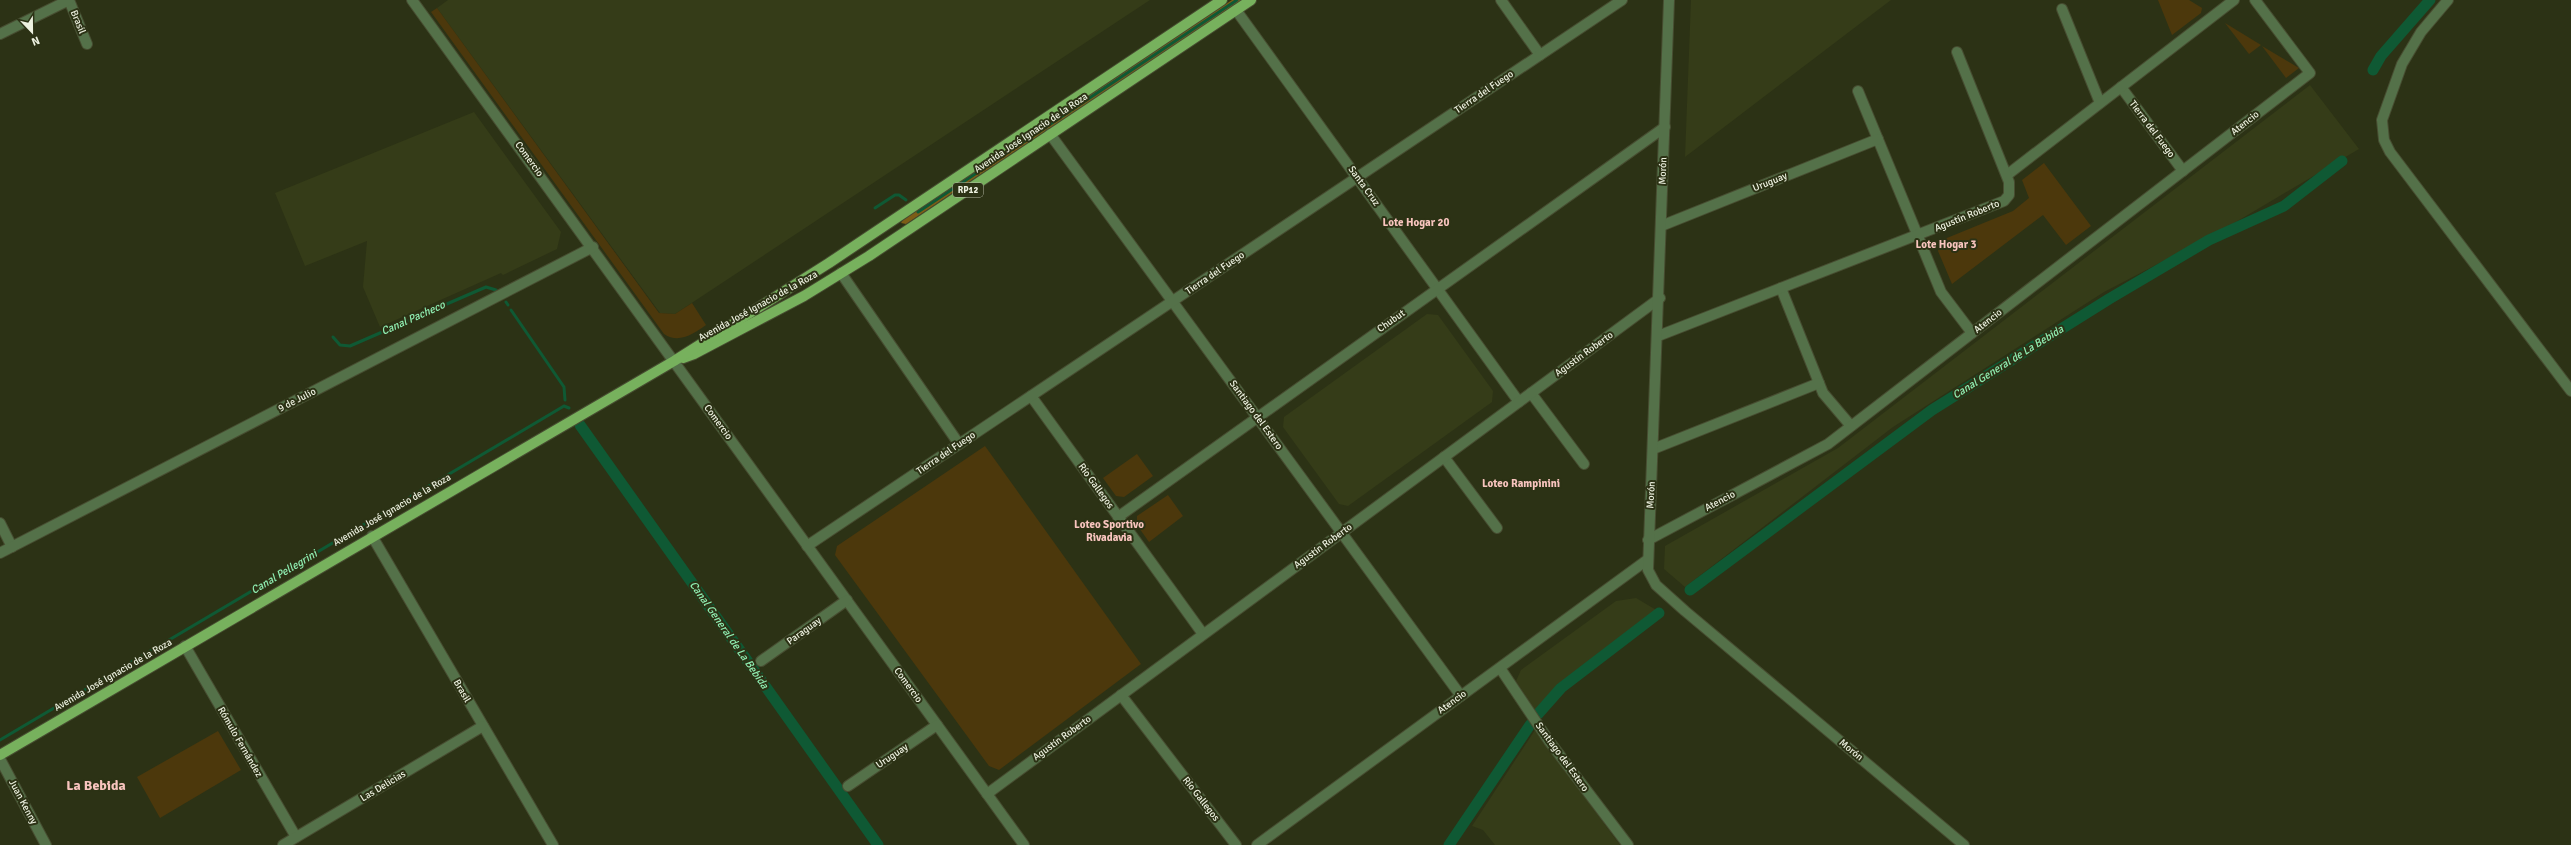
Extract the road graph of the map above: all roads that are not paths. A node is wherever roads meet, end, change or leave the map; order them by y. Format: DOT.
graph roads {
  1 [pos="69,0"];
  2 [pos="412,0"];
  3 [pos="1222,0"];
  4 [pos="1251,0"];
  5 [pos="1501,0"];
  6 [pos="1622,0"];
  7 [pos="1669,0"];
  8 [pos="2234,0"];
  9 [pos="2255,0"];
  10 [pos="2448,0"];
  11 [pos="2062,9"];
  12 [pos="1236,10"];
  13 [pos="0,34"];
  14 [pos="87,44"];
  15 [pos="1957,52"];
  16 [pos="1540,55"];
  17 [pos="2120,87"];
  18 [pos="1858,91"];
  19 [pos="2100,103"];
  20 [pos="1665,126"];
  21 [pos="1050,134"];
  22 [pos="1878,139"];
  23 [pos="2183,171"];
  24 [pos="2007,175"];
  25 [pos="1357,177"];
  26 [pos="1661,226"];
  27 [pos="1918,236"];
  28 [pos="593,248"];
  29 [pos="841,273"];
  30 [pos="1437,288"];
  31 [pos="1781,288"];
  32 [pos="1660,298"];
  33 [pos="1172,301"];
  34 [pos="1972,333"];
  35 [pos="1658,336"];
  36 [pos="674,361"];
  37 [pos="1819,384"];
  38 [pos="2571,391"];
  39 [pos="1531,393"];
  40 [pos="1031,396"];
  41 [pos="1519,402"];
  42 [pos="1257,416"];
  43 [pos="1851,426"];
  44 [pos="959,444"];
  45 [pos="1653,449"];
  46 [pos="1444,457"];
  47 [pos="1584,464"];
  48 [pos="1118,517"];
  49 [pos="0,523"];
  50 [pos="1497,528"];
  51 [pos="1342,532"];
  52 [pos="372,536"];
  53 [pos="1648,540"];
  54 [pos="807,546"];
  55 [pos="12,547"];
  56 [pos="0,553"];
  57 [pos="1647,560"];
  58 [pos="847,600"];
  59 [pos="1203,634"];
  60 [pos="185,646"];
  61 [pos="762,661"];
  62 [pos="1500,668"];
  63 [pos="1121,695"];
  64 [pos="1461,696"];
  65 [pos="938,725"];
  66 [pos="483,726"];
  67 [pos="0,755"];
  68 [pos="0,759"];
  69 [pos="848,786"];
  70 [pos="987,794"];
  71 [pos="296,837"];
  72 [pos="46,845"];
  73 [pos="283,845"];
  74 [pos="553,845"];
  75 [pos="1024,845"];
  76 [pos="1236,845"];
  77 [pos="1257,845"];
  78 [pos="1628,845"];
  79 [pos="1964,845"];
  1 -- 13 [label="street"];
  1 -- 14 [label="street, Brasil"];
  2 -- 28 [label="street, Comercio"];
  3 -- 36 [label="main road, Avenida José Ignacio de la Roza / RP12"];
  4 -- 12 [label="main road, Avenida José Ignacio de la Roza / RP12"];
  5 -- 16 [label="street"];
  6 -- 16 [label="street, Tierra del Fuego"];
  7 -- 20 [label="street, Morón"];
  8 -- 17 [label="street"];
  9 -- 23 [label="street, Atencio"];
  10 -- 38 [label="street"];
  11 -- 19 [label="street"];
  12 -- 21 [label="main road, Avenida José Ignacio de la Roza / RP12"];
  12 -- 25 [label="street, Santa Cruz"];
  15 -- 24 [label="street"];
  16 -- 25 [label="street, Tierra del Fuego"];
  17 -- 19 [label="street"];
  17 -- 23 [label="street, Tierra del Fuego"];
  18 -- 22 [label="street"];
  19 -- 24 [label="street"];
  20 -- 26 [label="street, Morón"];
  20 -- 30 [label="street, Chubut"];
  21 -- 29 [label="main road, Avenida José Ignacio de la Roza / RP12"];
  21 -- 33 [label="street, Santiago del Estero"];
  22 -- 26 [label="street, Uruguay"];
  22 -- 27 [label="street"];
  23 -- 34 [label="street, Atencio"];
  24 -- 27 [label="street, Agustín Roberto"];
  25 -- 30 [label="street, Santa Cruz"];
  25 -- 33 [label="street, Tierra del Fuego"];
  26 -- 32 [label="street, Morón"];
  27 -- 31 [label="street, Agustín Roberto"];
  27 -- 34 [label="street"];
  28 -- 36 [label="street, Comercio"];
  28 -- 55 [label="street, 9 de Julio"];
  29 -- 36 [label="main road, Avenida José Ignacio de la Roza / RP12"];
  29 -- 44 [label="street"];
  30 -- 41 [label="street, Santa Cruz"];
  30 -- 42 [label="street, Chubut"];
  31 -- 35 [label="street, Agustín Roberto"];
  31 -- 37 [label="street"];
  32 -- 35 [label="street, Morón"];
  32 -- 39 [label="street, Agustín Roberto"];
  33 -- 40 [label="street, Tierra del Fuego"];
  33 -- 42 [label="street, Santiago del Estero"];
  34 -- 43 [label="street, Atencio"];
  35 -- 45 [label="street, Morón"];
  36 -- 52 [label="main road, Avenida José Ignacio de la Roza / RP12"];
  36 -- 54 [label="street, Comercio"];
  37 -- 43 [label="street"];
  37 -- 45 [label="street"];
  39 -- 41 [label="street, Agustín Roberto"];
  39 -- 47 [label="street"];
  40 -- 44 [label="street, Tierra del Fuego"];
  40 -- 48 [label="street, Río Gallegos"];
  41 -- 46 [label="street, Agustín Roberto"];
  42 -- 48 [label="street, Chubut"];
  42 -- 51 [label="street, Santiago del Estero"];
  43 -- 53 [label="street, Atencio"];
  44 -- 54 [label="street, Tierra del Fuego"];
  45 -- 53 [label="street, Morón"];
  46 -- 50 [label="street"];
  46 -- 51 [label="street, Agustín Roberto"];
  48 -- 59 [label="street, Río Gallegos"];
  49 -- 55 [label="street"];
  51 -- 59 [label="street, Agustín Roberto"];
  51 -- 64 [label="street, Santiago del Estero"];
  52 -- 60 [label="main road, Avenida José Ignacio de la Roza / RP12"];
  52 -- 66 [label="street, Brasil"];
  53 -- 57 [label="street, Morón"];
  54 -- 58 [label="street, Comercio"];
  55 -- 56 [label="street, 9 de Julio"];
  57 -- 62 [label="street, Atencio"];
  57 -- 79 [label="street, Morón"];
  58 -- 61 [label="street, Paraguay"];
  58 -- 65 [label="street, Comercio"];
  59 -- 63 [label="street, Agustín Roberto"];
  60 -- 67 [label="main road, Avenida José Ignacio de la Roza / RP12"];
  60 -- 71 [label="street, Rómulo Fernández"];
  62 -- 64 [label="street, Atencio"];
  62 -- 78 [label="street, Santiago del Estero"];
  63 -- 70 [label="street, Agustín Roberto"];
  63 -- 76 [label="street, Río Gallegos"];
  64 -- 77 [label="street, Atencio"];
  65 -- 69 [label="street, Uruguay"];
  65 -- 70 [label="street, Comercio"];
  66 -- 71 [label="street, Las Delicias"];
  66 -- 74 [label="street, Brasil"];
  68 -- 72 [label="street, Juan Kenny"];
  70 -- 75 [label="street, Comercio"];
  71 -- 73 [label="street, Las Delicias"];
}
